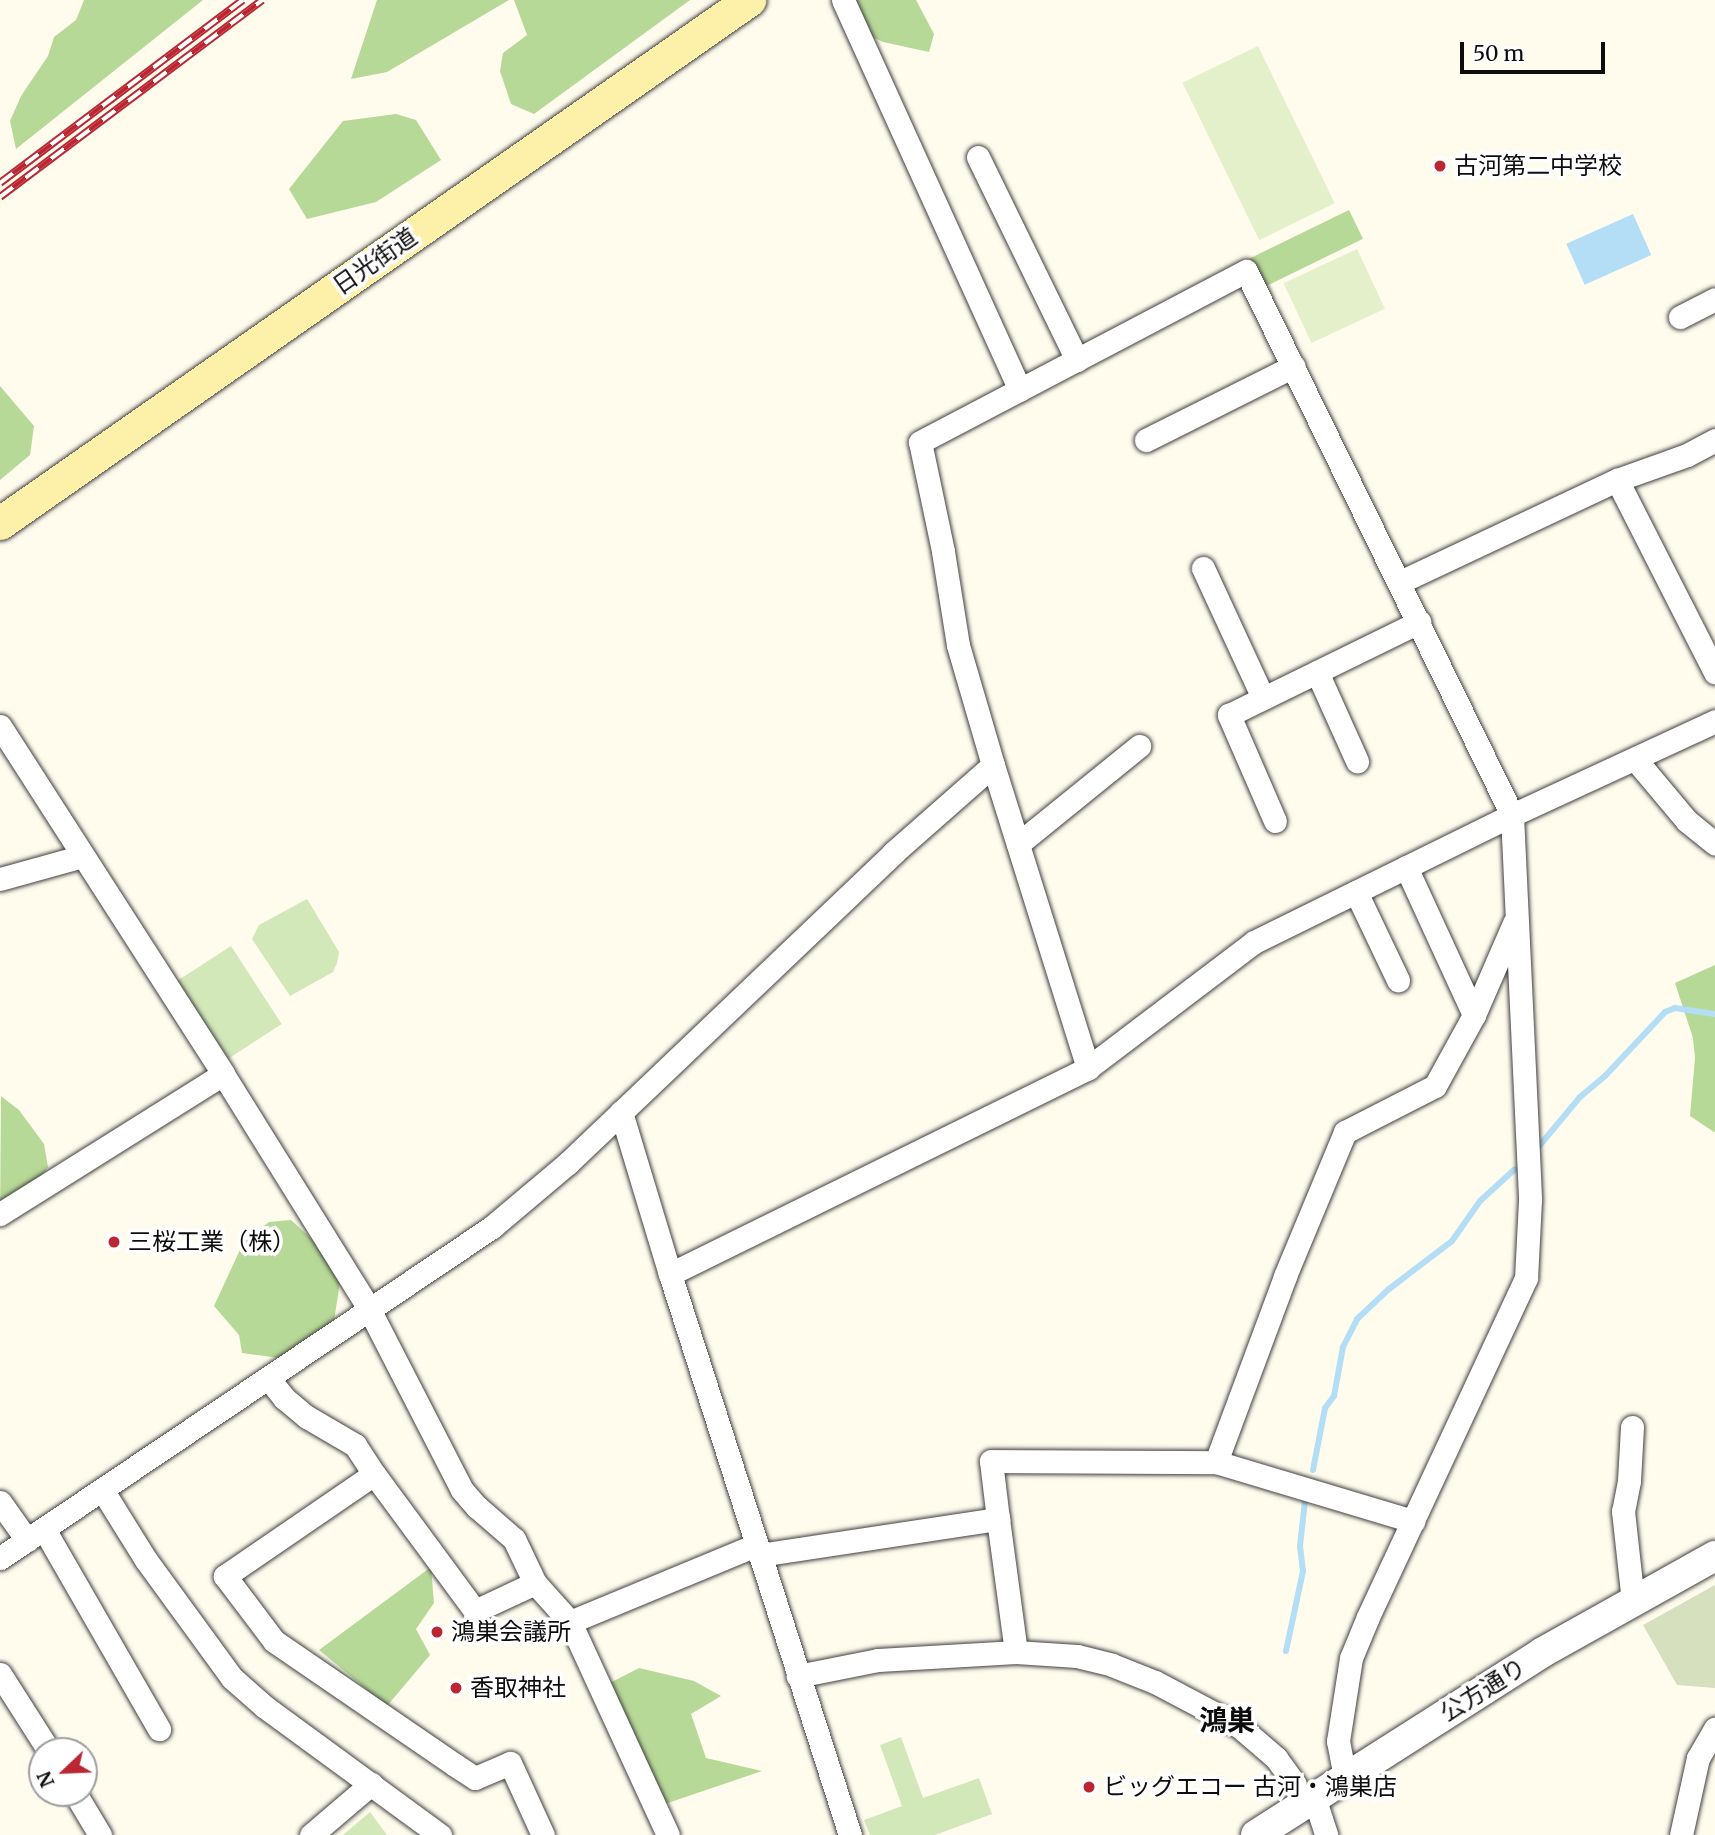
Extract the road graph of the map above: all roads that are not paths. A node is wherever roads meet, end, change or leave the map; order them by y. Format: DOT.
graph roads {
  1 [pos="750,0"];
  2 [pos="843,0"];
  3 [pos="978,158"];
  4 [pos="1715,299"];
  5 [pos="1680,317"];
  6 [pos="1077,360"];
  7 [pos="1294,366"];
  8 [pos="1020,390"];
  9 [pos="1146,440"];
  10 [pos="1715,440"];
  11 [pos="1617,480"];
  12 [pos="0,523"];
  13 [pos="1203,568"];
  14 [pos="1400,582"];
  15 [pos="1419,622"];
  16 [pos="1317,672"];
  17 [pos="1715,672"];
  18 [pos="1263,698"];
  19 [pos="1715,721"];
  20 [pos="0,726"];
  21 [pos="1139,746"];
  22 [pos="1635,759"];
  23 [pos="1357,761"];
  24 [pos="993,765"];
  25 [pos="1512,815"];
  26 [pos="1275,821"];
  27 [pos="1018,844"];
  28 [pos="1715,844"];
  29 [pos="83,856"];
  30 [pos="1406,867"];
  31 [pos="0,879"];
  32 [pos="1356,892"];
  33 [pos="1517,917"];
  34 [pos="1398,980"];
  35 [pos="1474,1015"];
  36 [pos="1088,1068"];
  37 [pos="223,1074"];
  38 [pos="621,1112"];
  39 [pos="0,1214"];
  40 [pos="670,1274"];
  41 [pos="369,1309"];
  42 [pos="268,1378"];
  43 [pos="1632,1427"];
  44 [pos="1216,1462"];
  45 [pos="374,1474"];
  46 [pos="103,1491"];
  47 [pos="0,1502"];
  48 [pos="998,1519"];
  49 [pos="1413,1521"];
  50 [pos="36,1534"];
  51 [pos="758,1550"];
  52 [pos="1715,1556"];
  53 [pos="0,1558"];
  54 [pos="535,1583"];
  55 [pos="1633,1602"];
  56 [pos="570,1622"];
  57 [pos="1016,1652"];
  58 [pos="0,1674"];
  59 [pos="798,1676"];
  60 [pos="1715,1728"];
  61 [pos="159,1729"];
  62 [pos="40,1737"];
  63 [pos="1345,1777"];
  64 [pos="371,1784"];
  65 [pos="1304,1791"];
  66 [pos="83,1807"];
  67 [pos="100,1835"];
  68 [pos="311,1835"];
  69 [pos="440,1835"];
  70 [pos="543,1835"];
  71 [pos="668,1835"];
  72 [pos="850,1835"];
  73 [pos="1256,1835"];
  74 [pos="1326,1835"];
  75 [pos="1681,1835"];
  1 -- 12 [label="main road, 日光街道"];
  2 -- 8 [label="street"];
  3 -- 6 [label="street"];
  4 -- 5 [label="street"];
  6 -- 7 [label="street"];
  6 -- 8 [label="street"];
  7 -- 9 [label="street"];
  7 -- 14 [label="street"];
  8 -- 24 [label="street"];
  10 -- 11 [label="street"];
  11 -- 14 [label="street"];
  11 -- 17 [label="street"];
  13 -- 18 [label="street"];
  14 -- 15 [label="street"];
  15 -- 16 [label="street"];
  15 -- 25 [label="street"];
  16 -- 18 [label="street"];
  16 -- 23 [label="street"];
  18 -- 26 [label="street"];
  19 -- 22 [label="street"];
  20 -- 29 [label="street"];
  21 -- 27 [label="street"];
  22 -- 25 [label="street"];
  22 -- 28 [label="street"];
  24 -- 27 [label="street"];
  24 -- 38 [label="street"];
  25 -- 30 [label="street"];
  25 -- 33 [label="street"];
  27 -- 36 [label="street"];
  29 -- 31 [label="street"];
  29 -- 37 [label="street"];
  30 -- 32 [label="street"];
  30 -- 35 [label="street"];
  32 -- 34 [label="street"];
  32 -- 36 [label="street"];
  33 -- 35 [label="street"];
  33 -- 49 [label="street"];
  35 -- 44 [label="street"];
  36 -- 40 [label="street"];
  37 -- 39 [label="street"];
  37 -- 41 [label="street"];
  38 -- 40 [label="street"];
  38 -- 41 [label="street"];
  40 -- 51 [label="street"];
  41 -- 42 [label="street"];
  41 -- 54 [label="street"];
  42 -- 45 [label="street"];
  42 -- 46 [label="street"];
  43 -- 55 [label="street"];
  44 -- 48 [label="street"];
  44 -- 49 [label="street"];
  45 -- 54 [label="street"];
  45 -- 70 [label="street"];
  46 -- 50 [label="street"];
  46 -- 64 [label="street"];
  47 -- 50 [label="street"];
  48 -- 51 [label="street"];
  48 -- 57 [label="street"];
  49 -- 63 [label="street"];
  50 -- 53 [label="street"];
  50 -- 61 [label="street"];
  51 -- 56 [label="street"];
  51 -- 59 [label="street"];
  52 -- 55 [label="street, 公方通り"];
  54 -- 56 [label="street"];
  55 -- 63 [label="street, 公方通り"];
  56 -- 71 [label="street"];
  57 -- 59 [label="street"];
  57 -- 65 [label="street"];
  58 -- 62 [label="street"];
  59 -- 72 [label="street"];
  60 -- 75 [label="street"];
  63 -- 65 [label="street, 公方通り"];
  64 -- 68 [label="street"];
  64 -- 69 [label="street"];
  65 -- 73 [label="street, 公方通り"];
  65 -- 74 [label="street"];
  66 -- 67 [label="street"];
}
